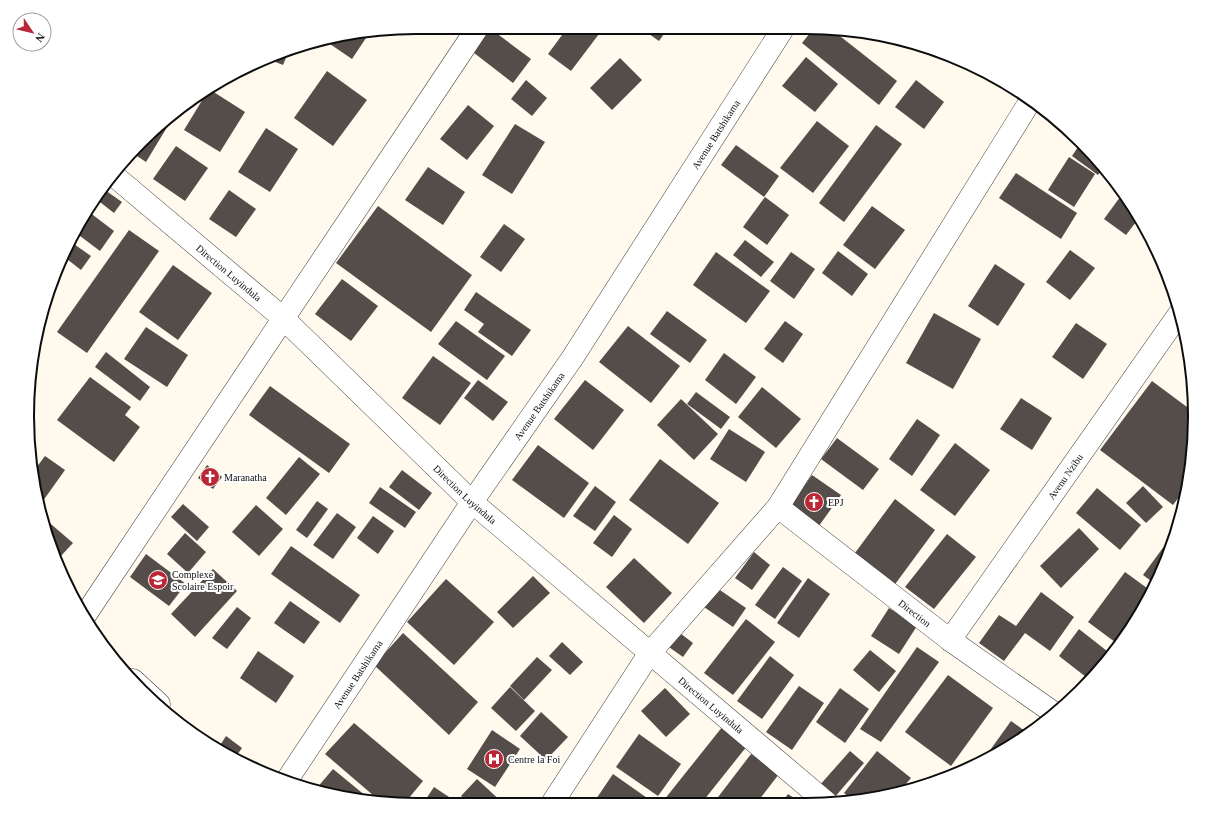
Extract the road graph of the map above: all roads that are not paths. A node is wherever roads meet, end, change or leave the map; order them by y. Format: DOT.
graph roads {
  1 [pos="473,34"];
  2 [pos="780,34"];
  3 [pos="1028,105"];
  4 [pos="117,178"];
  5 [pos="283,318"];
  6 [pos="1176,320"];
  7 [pos="472,502"];
  8 [pos="778,507"];
  9 [pos="88,611"];
  10 [pos="950,640"];
  11 [pos="649,654"];
  12 [pos="1049,711"];
  13 [pos="290,777"];
  14 [pos="820,797"];
  15 [pos="556,798"];
  1 -- 5 [label="street"];
  2 -- 7 [label="street, Avenue Batshikama"];
  3 -- 8 [label="street"];
  4 -- 5 [label="street, Direction Luyindula"];
  5 -- 7 [label="street, Direction Luyindula"];
  5 -- 9 [label="street"];
  6 -- 10 [label="street, Avenu Nzibu"];
  7 -- 11 [label="street, Direction Luyindula"];
  7 -- 13 [label="street, Avenue Batshikama"];
  8 -- 10 [label="street, Direction"];
  8 -- 11 [label="street"];
  10 -- 12 [label="street, Direction"];
  11 -- 14 [label="street, Direction Luyindula"];
  11 -- 15 [label="street"];
}
